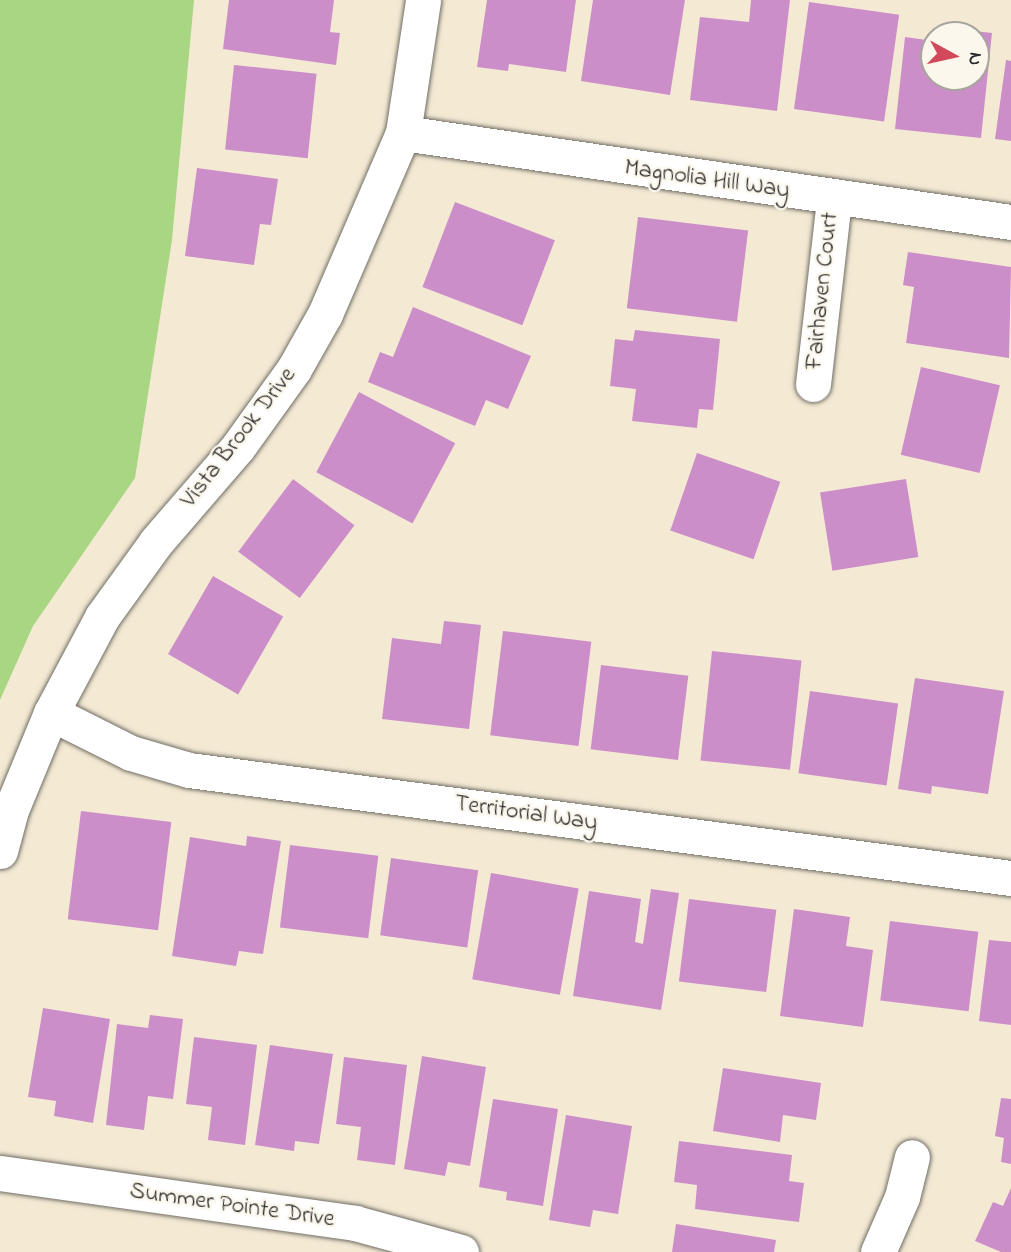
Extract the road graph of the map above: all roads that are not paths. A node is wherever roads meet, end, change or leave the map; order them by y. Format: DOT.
graph roads {
  1 [pos="423,0"];
  2 [pos="403,133"];
  3 [pos="834,198"];
  4 [pos="1011,222"];
  5 [pos="813,384"];
  6 [pos="51,713"];
  7 [pos="0,852"];
  8 [pos="1011,878"];
  9 [pos="912,1157"];
  10 [pos="0,1173"];
  11 [pos="461,1252"];
  12 [pos="878,1252"];
  1 -- 2 [label="street, Vista Brook Drive"];
  2 -- 3 [label="street, Magnolia Hill Way"];
  2 -- 6 [label="street, Vista Brook Drive"];
  3 -- 4 [label="street, Magnolia Hill Way"];
  3 -- 5 [label="street, Fairhaven Court"];
  6 -- 7 [label="street, Vista Brook Drive"];
  6 -- 8 [label="street, Territorial Way"];
  9 -- 12 [label="street"];
  10 -- 11 [label="street, Summer Pointe Drive"];
}
